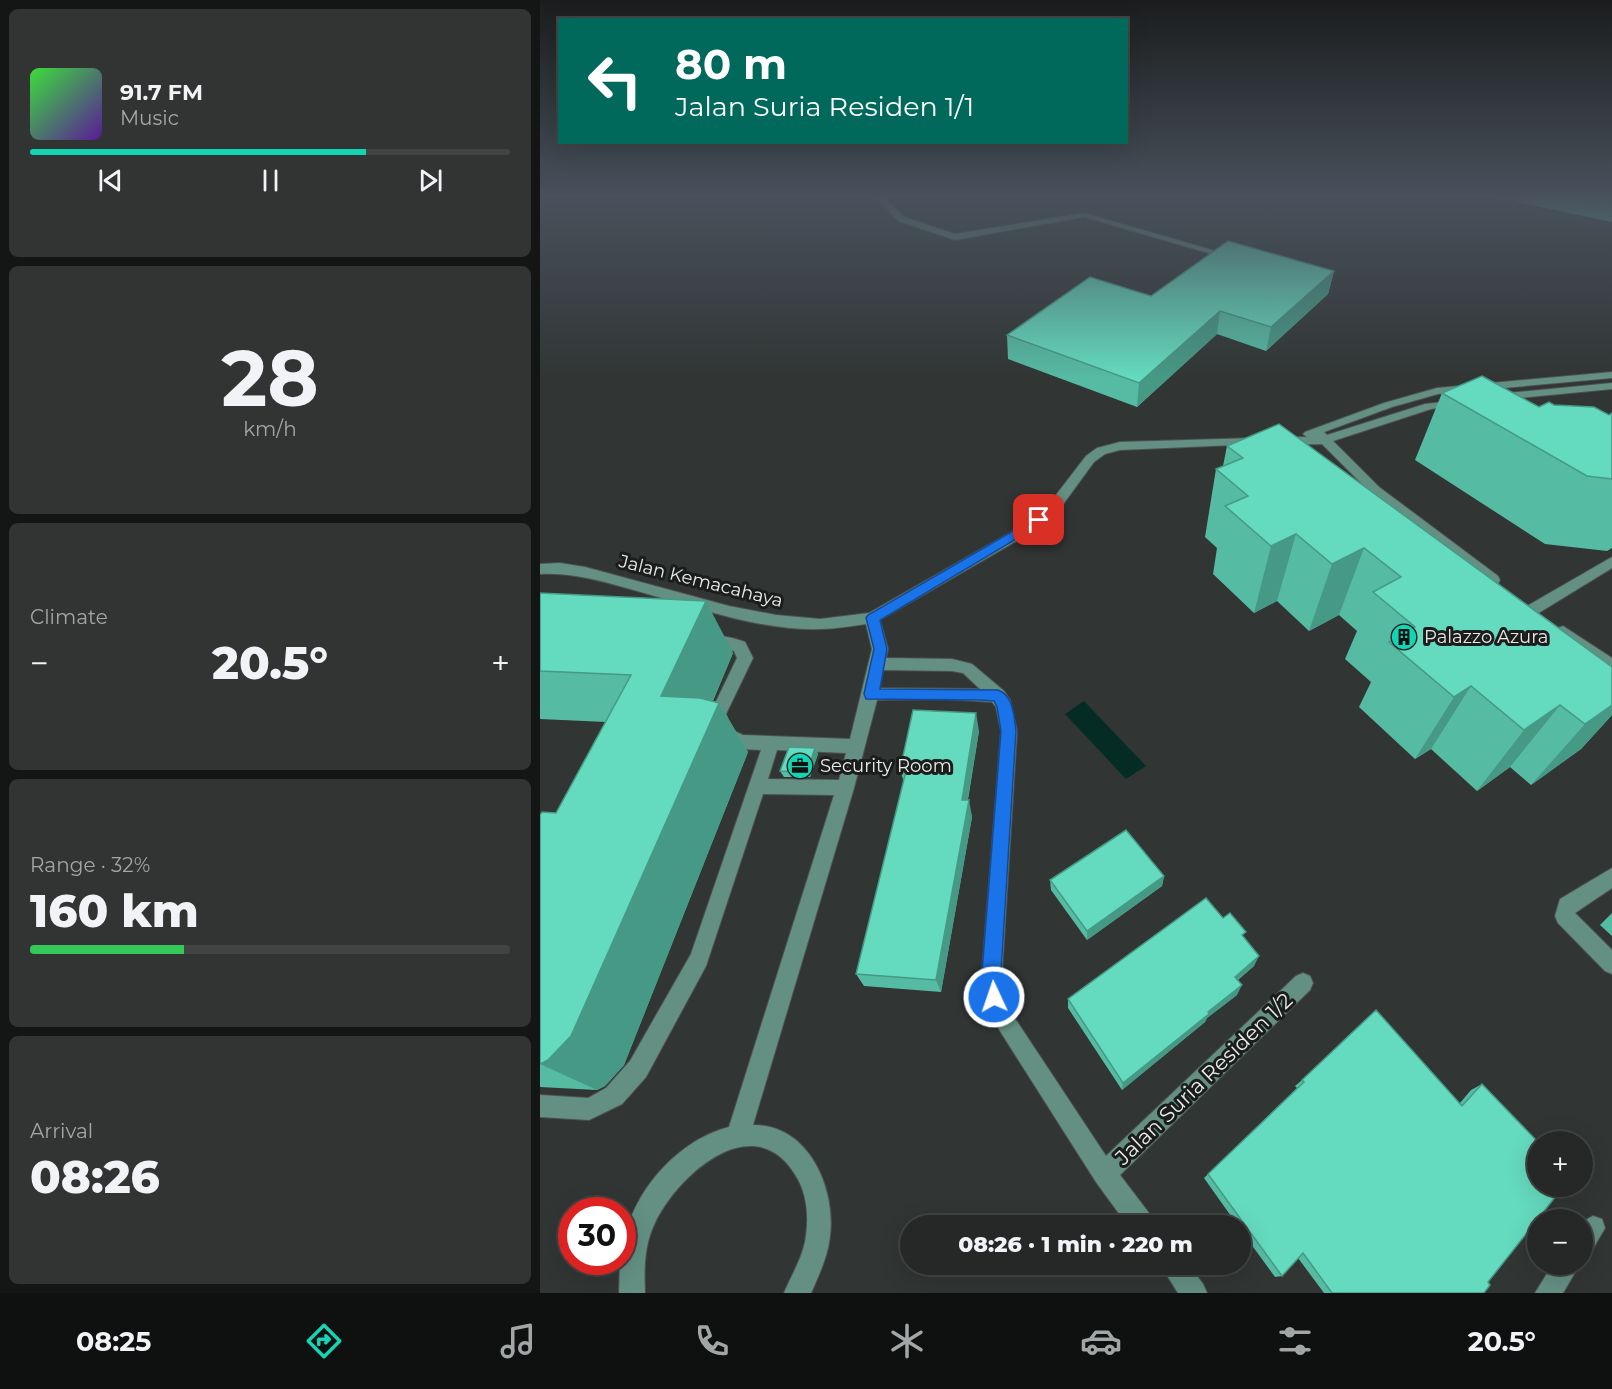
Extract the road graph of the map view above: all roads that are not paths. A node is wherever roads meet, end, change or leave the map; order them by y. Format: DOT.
graph roads {
  1 [pos="1232,257"];
  2 [pos="1238,259"];
  3 [pos="1612,375"];
  4 [pos="1612,386"];
  5 [pos="1314,430"];
  6 [pos="1299,440"];
  7 [pos="1325,440"];
  8 [pos="1612,562"];
  9 [pos="540,569"];
  10 [pos="1504,589"];
  11 [pos="872,618"];
  12 [pos="693,639"];
  13 [pos="879,664"];
  14 [pos="1612,666"];
  15 [pos="872,694"];
  16 [pos="998,696"];
  17 [pos="771,744"];
  18 [pos="857,746"];
  19 [pos="758,786"];
  20 [pos="845,788"];
  21 [pos="1612,877"];
  22 [pos="1612,964"];
  23 [pos="1303,983"];
  24 [pos="540,1106"];
  25 [pos="738,1136"];
  26 [pos="1104,1174"];
  27 [pos="1135,1215"];
  28 [pos="1180,1275"];
  29 [pos="1560,1275"];
  30 [pos="632,1293"];
  31 [pos="797,1293"];
  32 [pos="1194,1293"];
  33 [pos="1548,1293"];
  1 -- 2 [label="street"];
  3 -- 5 [label="street"];
  4 -- 7 [label="street, Jalan Kemacahaya"];
  5 -- 6 [label="street"];
  5 -- 7 [label="street"];
  6 -- 7 [label="street, Jalan Kemacahaya"];
  6 -- 11 [label="street, Jalan Kemacahaya"];
  7 -- 10 [label="street"];
  8 -- 14 [label="street"];
  9 -- 11 [label="street, Jalan Kemacahaya"];
  11 -- 13 [label="street"];
  12 -- 17 [label="street"];
  13 -- 15 [label="street"];
  13 -- 16 [label="street"];
  15 -- 16 [label="street"];
  15 -- 18 [label="street"];
  16 -- 26 [label="street"];
  17 -- 18 [label="street"];
  17 -- 19 [label="street"];
  18 -- 20 [label="street"];
  19 -- 20 [label="street"];
  19 -- 24 [label="street"];
  20 -- 25 [label="street"];
  21 -- 22 [label="street"];
  23 -- 26 [label="street, Jalan Suria Residen 1/2"];
  25 -- 30 [label="street"];
  25 -- 31 [label="street"];
  26 -- 27 [label="street"];
  28 -- 32 [label="street"];
  29 -- 33 [label="street"];
}
